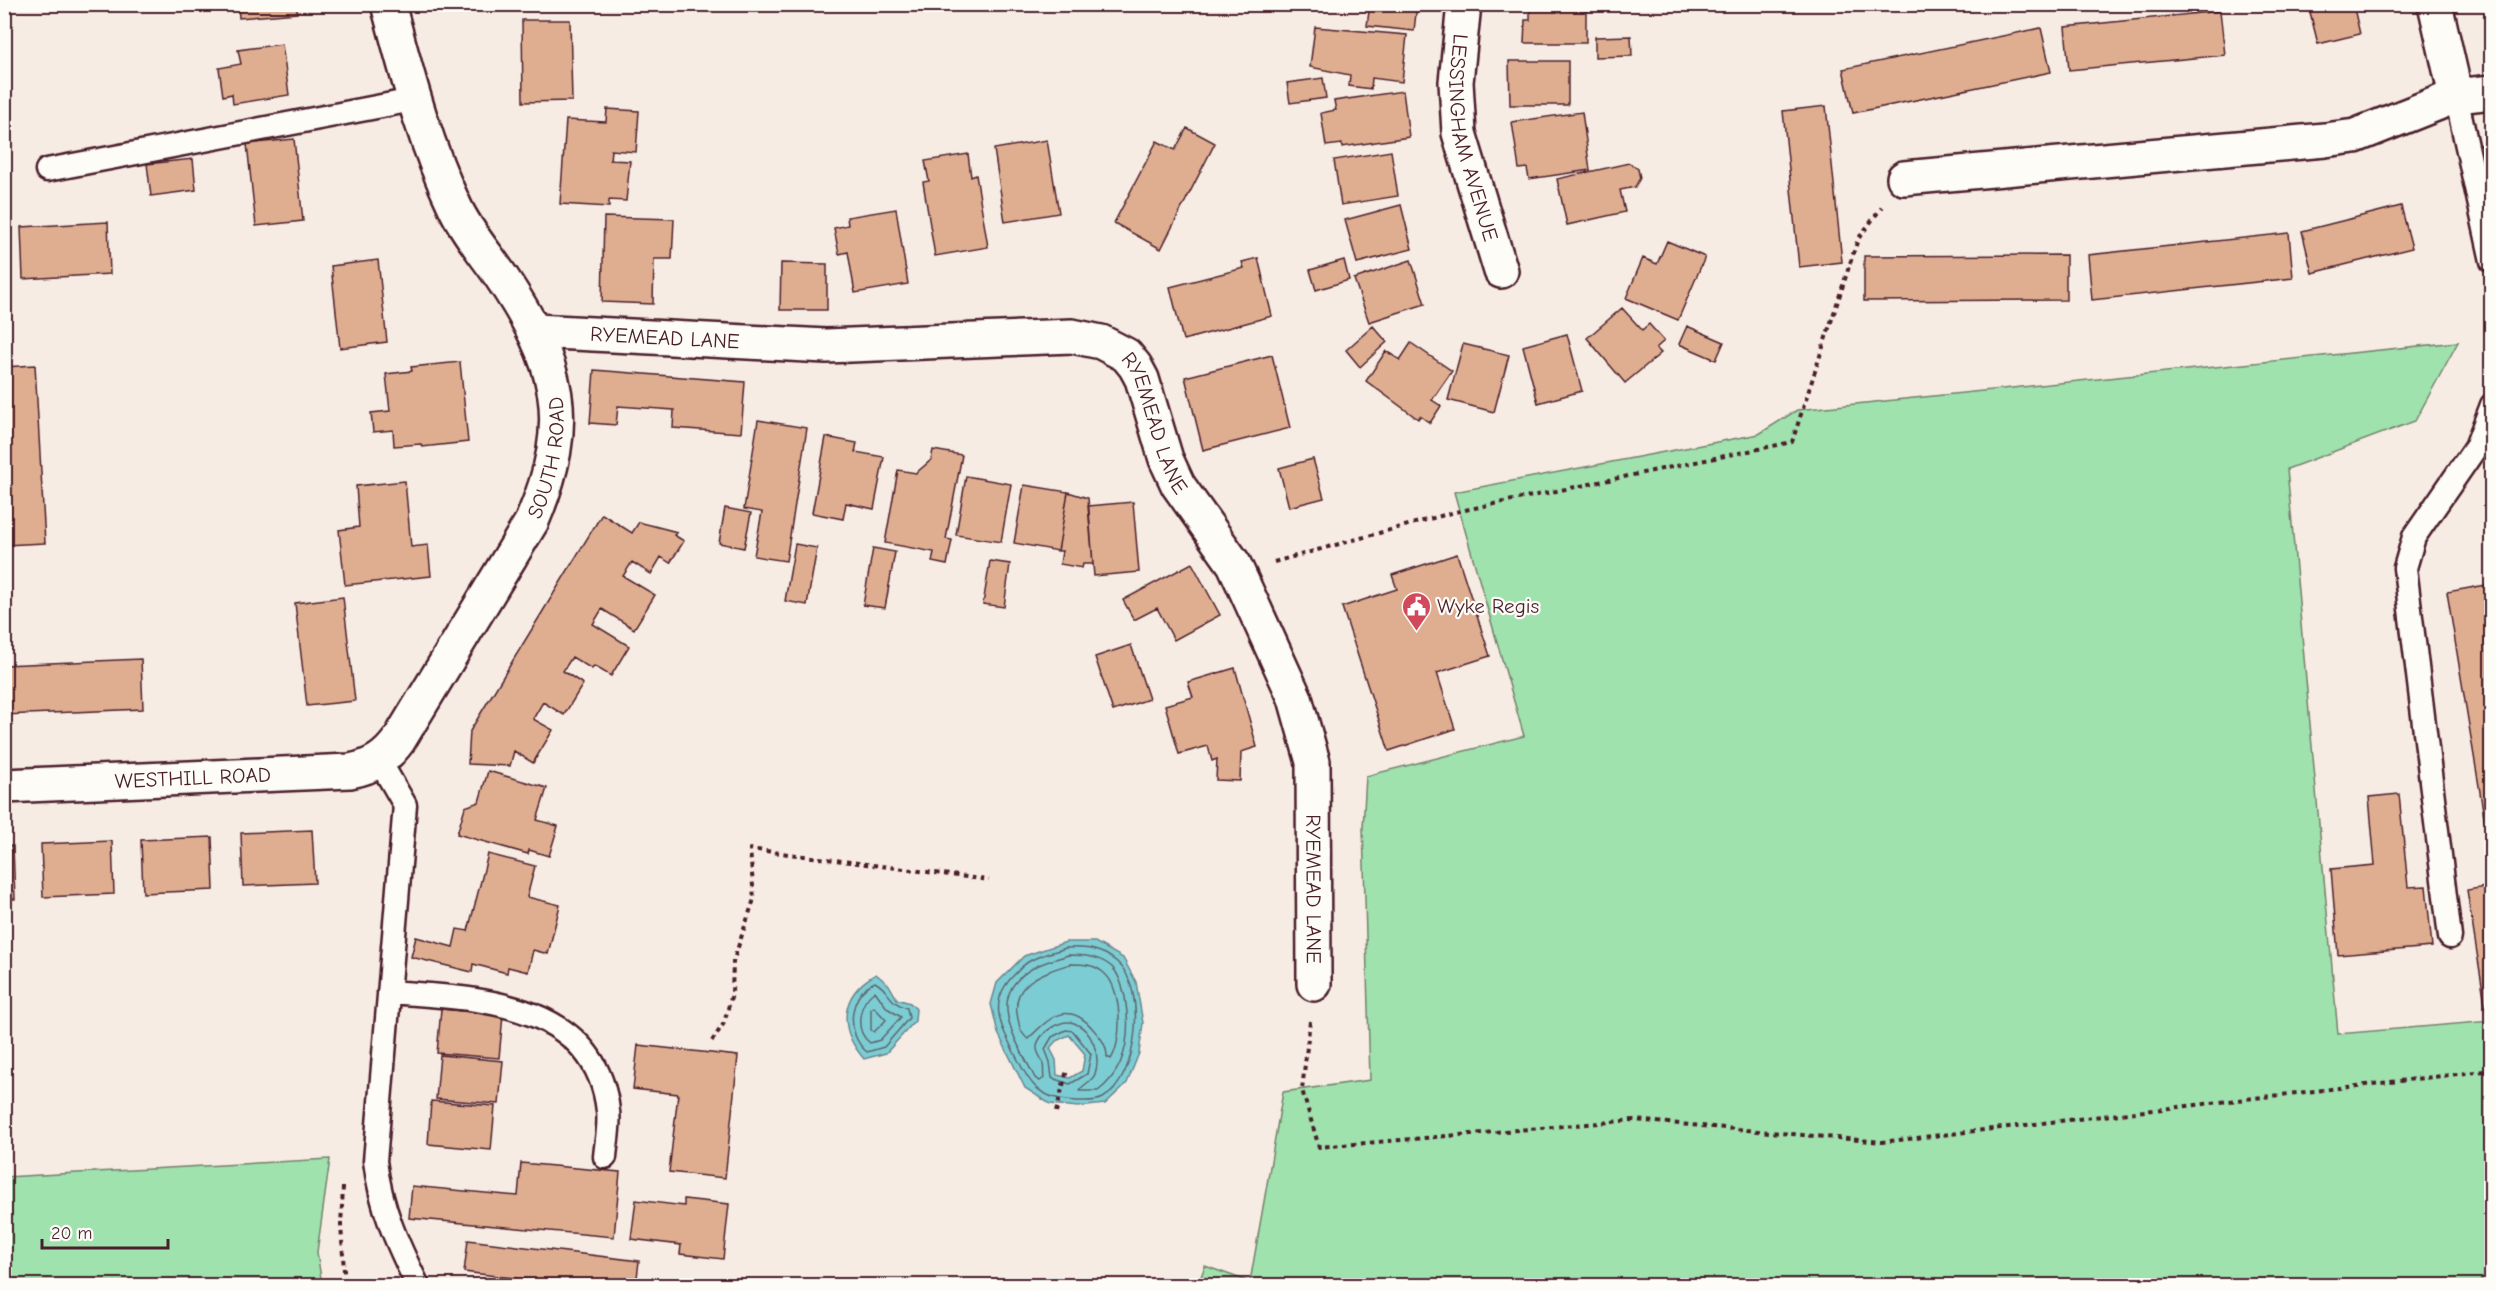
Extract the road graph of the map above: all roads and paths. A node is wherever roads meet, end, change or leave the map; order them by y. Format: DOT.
graph roads {
  1 [pos="388,4"];
  2 [pos="1464,4"];
  3 [pos="2435,4"];
  4 [pos="2492,92"];
  5 [pos="2456,96"];
  6 [pos="413,100"];
  7 [pos="47,170"];
  8 [pos="1904,178"];
  9 [pos="2492,261"];
  10 [pos="1501,271"];
  11 [pos="535,332"];
  12 [pos="2492,405"];
  13 [pos="1242,583"];
  14 [pos="379,760"];
  15 [pos="4,786"];
  16 [pos="989,880"];
  17 [pos="2450,938"];
  18 [pos="1314,984"];
  19 [pos="389,992"];
  20 [pos="712,1041"];
  21 [pos="1067,1070"];
  22 [pos="2492,1070"];
  23 [pos="1056,1112"];
  24 [pos="605,1157"];
  25 [pos="418,1286"];
  1 -- 6 [label="street, SOUTH ROAD"];
  2 -- 10 [label="street, LESSINGHAM AVENUE"];
  3 -- 5 [label="street"];
  4 -- 5 [label="street"];
  5 -- 8 [label="street"];
  5 -- 9 [label="lane"];
  6 -- 7 [label="lane"];
  6 -- 11 [label="street, SOUTH ROAD"];
  8 -- 13 [label="path"];
  11 -- 13 [label="street, RYEMEAD LANE"];
  11 -- 14 [label="street, SOUTH ROAD"];
  12 -- 17 [label="lane"];
  13 -- 18 [label="street, RYEMEAD LANE"];
  14 -- 15 [label="street, WESTHILL ROAD"];
  14 -- 19 [label="lane"];
  16 -- 20 [label="path"];
  18 -- 22 [label="path"];
  19 -- 24 [label="lane"];
  19 -- 25 [label="lane"];
  21 -- 23 [label="path"];
}
